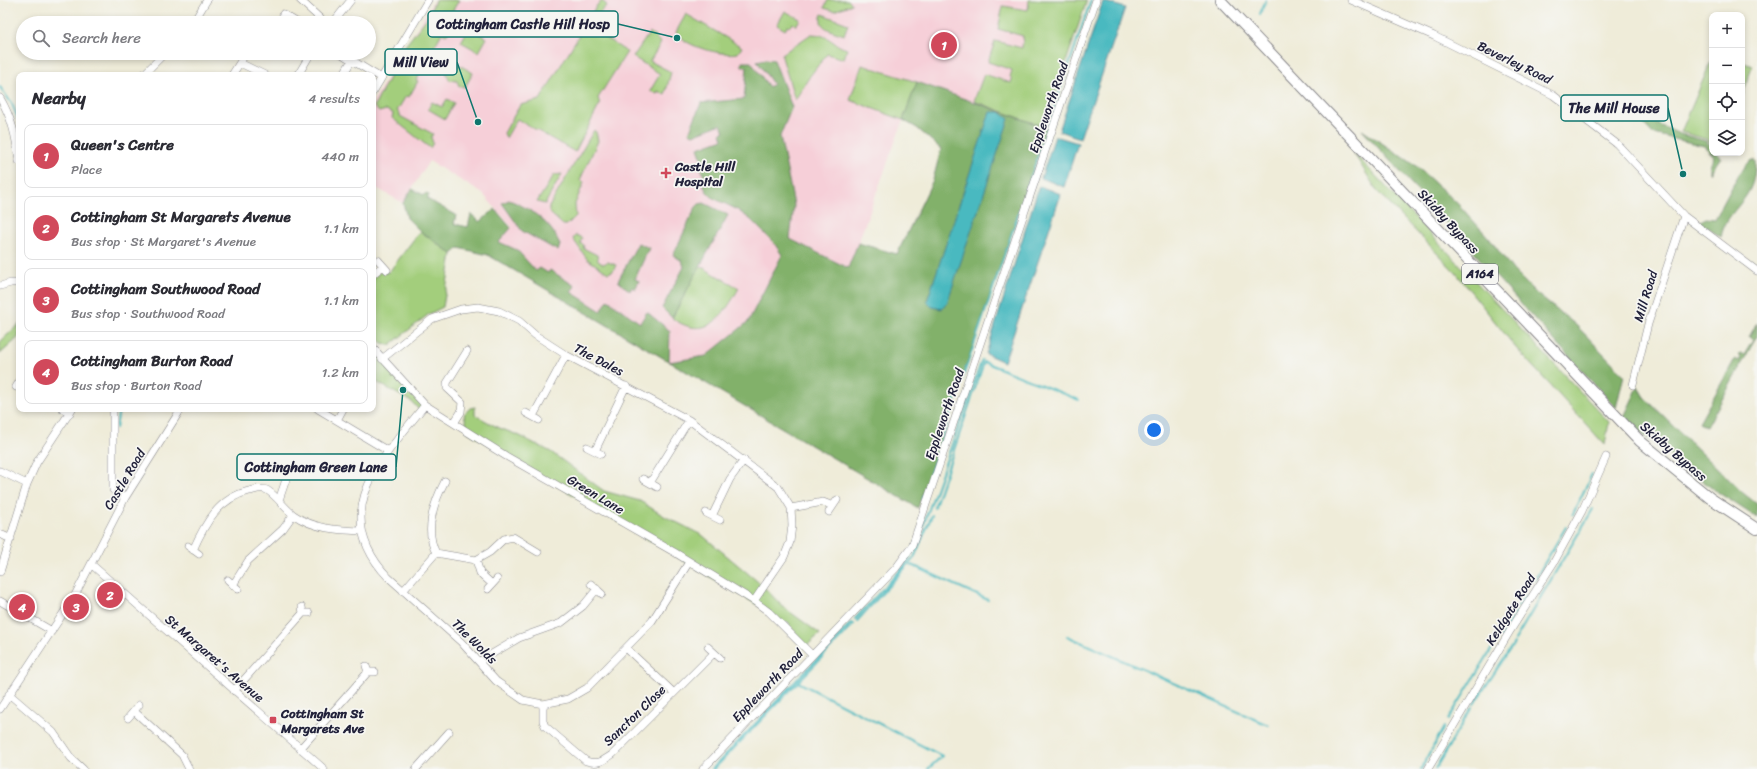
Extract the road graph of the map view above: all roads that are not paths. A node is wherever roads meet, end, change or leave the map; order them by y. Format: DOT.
graph roads {
  1 [pos="208,0"];
  2 [pos="300,0"];
  3 [pos="351,0"];
  4 [pos="428,0"];
  5 [pos="1096,0"];
  6 [pos="1220,0"];
  7 [pos="1351,0"];
  8 [pos="283,14"];
  9 [pos="198,16"];
  10 [pos="286,16"];
  11 [pos="317,16"];
  12 [pos="338,16"];
  13 [pos="158,60"];
  14 [pos="242,60"];
  15 [pos="307,60"];
  16 [pos="352,60"];
  17 [pos="240,63"];
  18 [pos="146,72"];
  19 [pos="234,72"];
  20 [pos="259,72"];
  21 [pos="300,72"];
  22 [pos="345,72"];
  23 [pos="371,72"];
  24 [pos="376,75"];
  25 [pos="381,78"];
  26 [pos="376,87"];
  27 [pos="0,98"];
  28 [pos="16,138"];
  29 [pos="1684,216"];
  30 [pos="378,260"];
  31 [pos="1757,271"];
  32 [pos="376,272"];
  33 [pos="16,283"];
  34 [pos="0,286"];
  35 [pos="376,351"];
  36 [pos="467,351"];
  37 [pos="566,354"];
  38 [pos="382,358"];
  39 [pos="1633,385"];
  40 [pos="626,386"];
  41 [pos="425,405"];
  42 [pos="70,412"];
  43 [pos="114,412"];
  44 [pos="178,412"];
  45 [pos="323,412"];
  46 [pos="341,412"];
  47 [pos="532,416"];
  48 [pos="337,420"];
  49 [pos="689,420"];
  50 [pos="454,424"];
  51 [pos="587,447"];
  52 [pos="388,451"];
  53 [pos="1606,457"];
  54 [pos="744,460"];
  55 [pos="291,465"];
  56 [pos="0,471"];
  57 [pos="650,483"];
  58 [pos="27,484"];
  59 [pos="453,484"];
  60 [pos="125,498"];
  61 [pos="279,500"];
  62 [pos="833,506"];
  63 [pos="791,508"];
  64 [pos="293,515"];
  65 [pos="720,520"];
  66 [pos="1757,529"];
  67 [pos="361,531"];
  68 [pos="0,534"];
  69 [pos="11,539"];
  70 [pos="535,548"];
  71 [pos="193,550"];
  72 [pos="436,553"];
  73 [pos="476,560"];
  74 [pos="689,562"];
  75 [pos="92,564"];
  76 [pos="0,572"];
  77 [pos="492,584"];
  78 [pos="591,584"];
  79 [pos="233,585"];
  80 [pos="403,590"];
  81 [pos="0,601"];
  82 [pos="754,601"];
  83 [pos="305,611"];
  84 [pos="52,630"];
  85 [pos="708,647"];
  86 [pos="626,649"];
  87 [pos="714,653"];
  88 [pos="812,655"];
  89 [pos="720,658"];
  90 [pos="480,661"];
  91 [pos="370,670"];
  92 [pos="234,691"];
  93 [pos="674,693"];
  94 [pos="9,694"];
  95 [pos="543,704"];
  96 [pos="139,706"];
  97 [pos="0,709"];
  98 [pos="135,712"];
  99 [pos="128,718"];
  100 [pos="450,732"];
  101 [pos="300,749"];
  102 [pos="322,768"];
  103 [pos="83,769"];
  104 [pos="189,769"];
  105 [pos="416,769"];
  106 [pos="703,769"];
  107 [pos="1428,769"];
  1 -- 9 [label="street"];
  2 -- 11 [label="street"];
  3 -- 12 [label="street"];
  4 -- 25 [label="street"];
  5 -- 88 [label="street, Eppleworth Road"];
  6 -- 66 [label="highway, Skidby Bypass / A164"];
  7 -- 29 [label="street, Beverley Road"];
  8 -- 10 [label="street"];
  13 -- 18 [label="street"];
  14 -- 17 [label="street"];
  15 -- 21 [label="street"];
  16 -- 22 [label="street"];
  16 -- 23 [label="street"];
  17 -- 19 [label="street"];
  17 -- 20 [label="street"];
  24 -- 25 [label="street"];
  25 -- 26 [label="street"];
  27 -- 28 [label="street"];
  29 -- 31 [label="street, Beverley Road"];
  29 -- 39 [label="street, Mill Road"];
  30 -- 32 [label="street"];
  33 -- 34 [label="street"];
  35 -- 38 [label="street, Green Lane"];
  36 -- 50 [label="street"];
  37 -- 38 [label="street, The Dales"];
  37 -- 40 [label="street, The Dales"];
  37 -- 47 [label="street"];
  38 -- 41 [label="street, Green Lane"];
  40 -- 49 [label="street, The Dales"];
  40 -- 51 [label="street"];
  41 -- 50 [label="street, Green Lane"];
  41 -- 52 [label="street, The Wolds"];
  42 -- 58 [label="street"];
  43 -- 60 [label="street"];
  44 -- 60 [label="street, Castle Road"];
  45 -- 48 [label="street"];
  46 -- 48 [label="street"];
  48 -- 52 [label="street"];
  49 -- 54 [label="street, The Dales"];
  49 -- 57 [label="street"];
  50 -- 74 [label="street, Green Lane"];
  52 -- 67 [label="street, The Wolds"];
  53 -- 107 [label="street, Keldgate Road"];
  54 -- 63 [label="street, The Dales"];
  54 -- 65 [label="street"];
  55 -- 61 [label="street"];
  56 -- 58 [label="street"];
  58 -- 69 [label="street"];
  59 -- 72 [label="street"];
  60 -- 75 [label="street, Castle Road"];
  61 -- 64 [label="street"];
  61 -- 71 [label="street"];
  62 -- 63 [label="street"];
  63 -- 82 [label="street, The Dales"];
  64 -- 67 [label="street"];
  64 -- 79 [label="street"];
  67 -- 80 [label="street, The Wolds"];
  68 -- 69 [label="street"];
  69 -- 76 [label="street"];
  70 -- 73 [label="street"];
  72 -- 73 [label="street"];
  72 -- 80 [label="street"];
  73 -- 77 [label="street"];
  74 -- 82 [label="street, Green Lane"];
  74 -- 86 [label="street, The Wolds"];
  75 -- 84 [label="street, Castle Road"];
  75 -- 92 [label="street, St Margaret's Avenue"];
  78 -- 90 [label="street"];
  80 -- 90 [label="street, The Wolds"];
  81 -- 84 [label="street"];
  82 -- 88 [label="street, Green Lane"];
  83 -- 92 [label="street"];
  84 -- 94 [label="street, Castle Road"];
  85 -- 87 [label="street"];
  86 -- 93 [label="street"];
  86 -- 95 [label="street, The Wolds"];
  87 -- 89 [label="street"];
  87 -- 93 [label="street, Sancton Close"];
  88 -- 106 [label="street, Eppleworth Road"];
  90 -- 95 [label="street, The Wolds"];
  91 -- 101 [label="street"];
  92 -- 101 [label="street, St Margaret's Avenue"];
  93 -- 95 [label="street, Sancton Close"];
  94 -- 97 [label="street, Castle Road"];
  94 -- 103 [label="street"];
  96 -- 98 [label="street"];
  98 -- 99 [label="street"];
  98 -- 104 [label="street"];
  100 -- 105 [label="street"];
  101 -- 102 [label="street, St Margaret's Avenue"];
}
